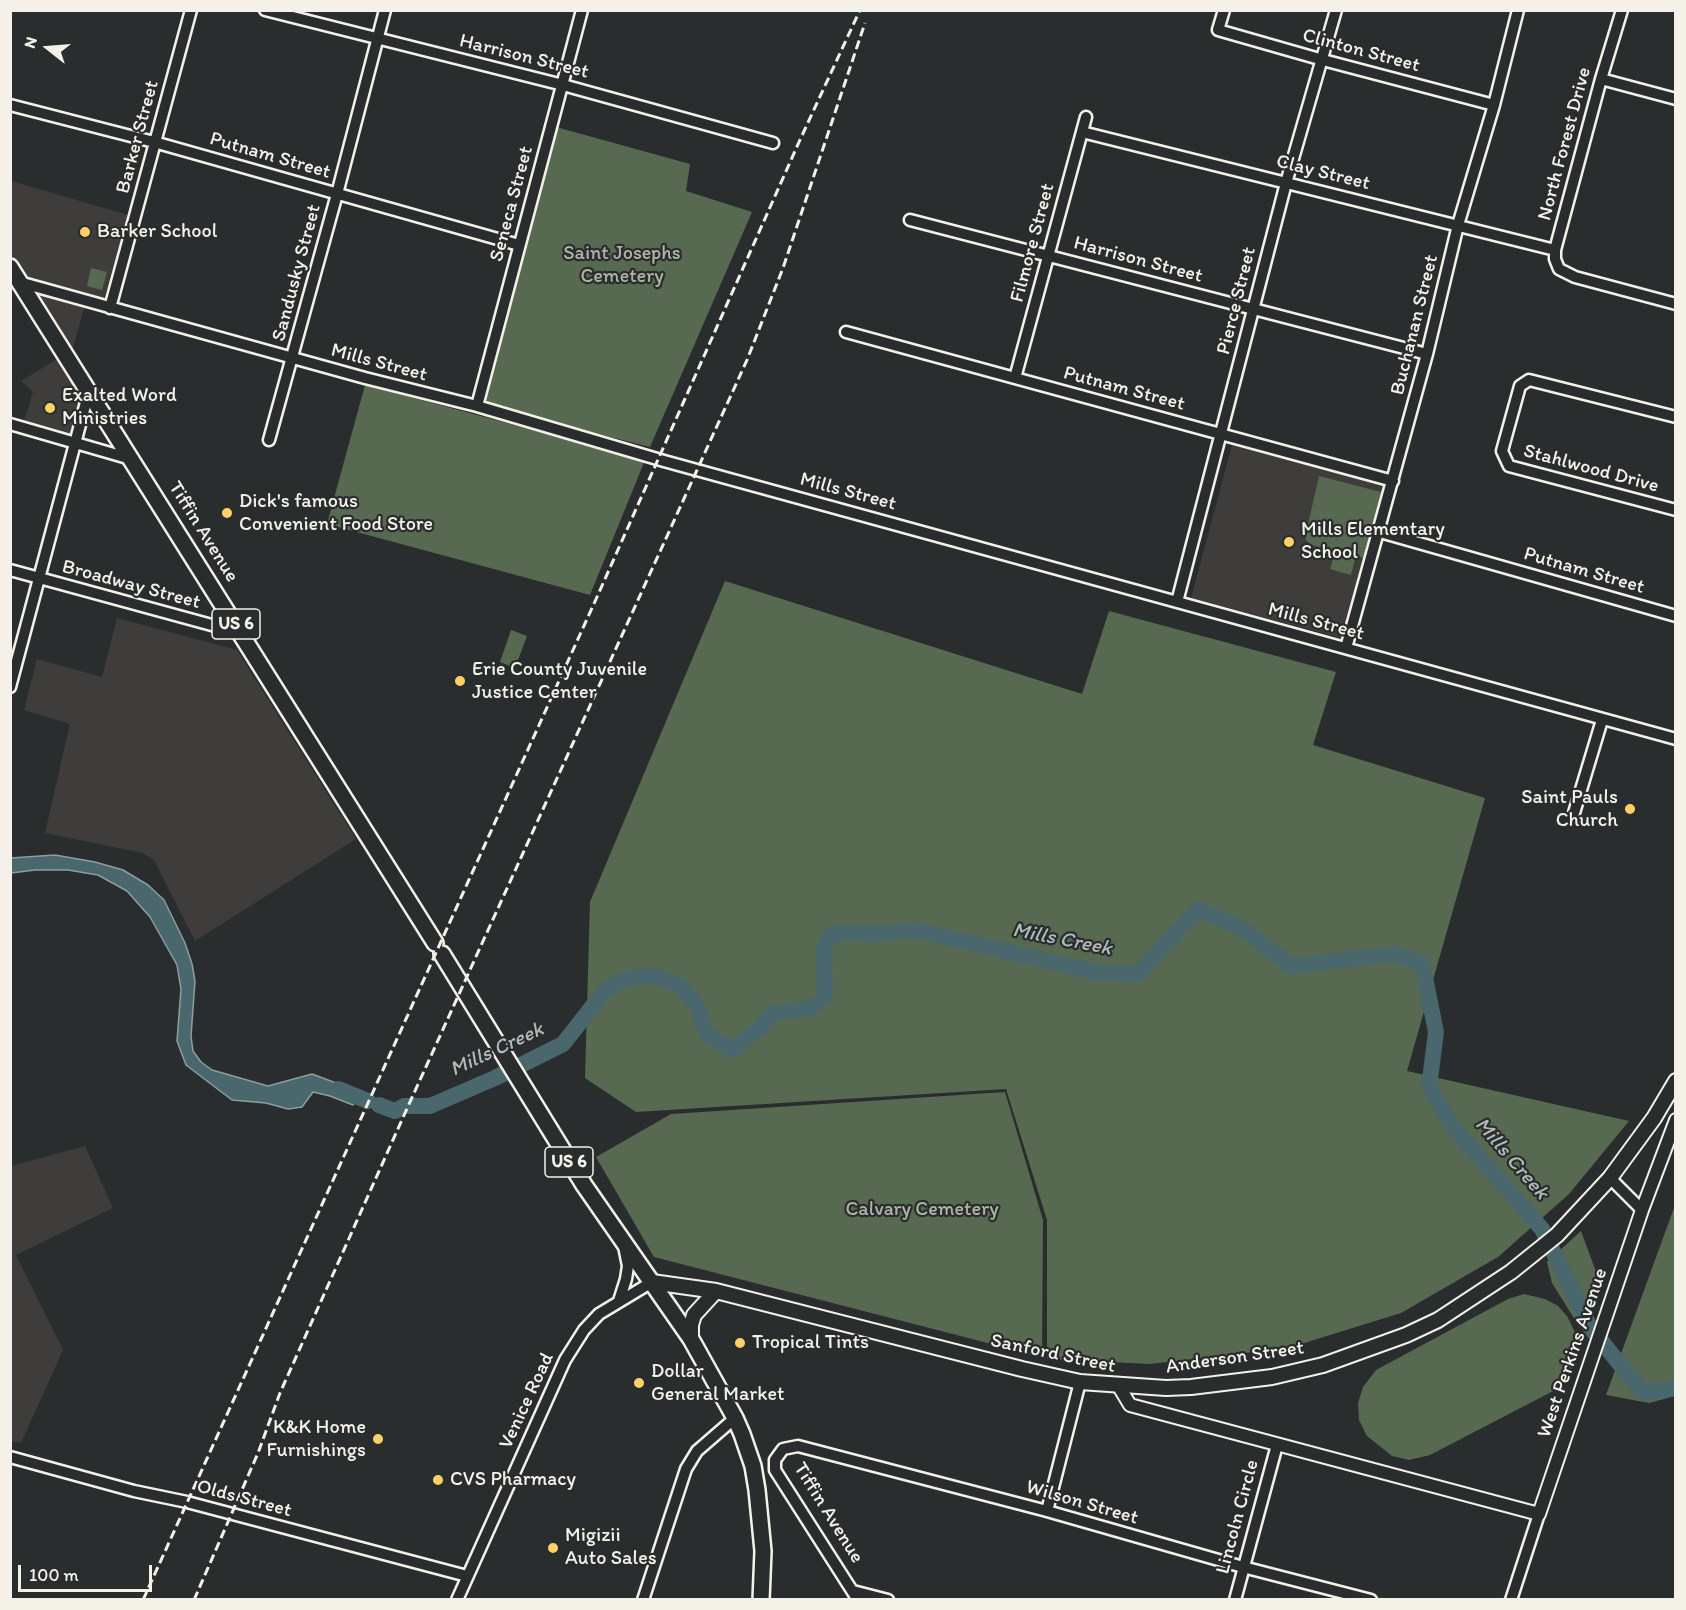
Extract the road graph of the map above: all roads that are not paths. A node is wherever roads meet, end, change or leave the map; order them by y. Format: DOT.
graph roads {
  1 [pos="191,10"];
  2 [pos="265,10"];
  3 [pos="385,10"];
  4 [pos="582,10"];
  5 [pos="1224,10"];
  6 [pos="1336,10"];
  7 [pos="1518,10"];
  8 [pos="1622,10"];
  9 [pos="377,40"];
  10 [pos="1323,60"];
  11 [pos="1601,79"];
  12 [pos="563,85"];
  13 [pos="1676,99"];
  14 [pos="10,105"];
  15 [pos="1494,105"];
  16 [pos="1086,117"];
  17 [pos="1082,132"];
  18 [pos="154,142"];
  19 [pos="773,143"];
  20 [pos="1286,183"];
  21 [pos="338,194"];
  22 [pos="910,219"];
  23 [pos="1458,225"];
  24 [pos="519,245"];
  25 [pos="1555,250"];
  26 [pos="1049,256"];
  27 [pos="10,267"];
  28 [pos="16,281"];
  29 [pos="1676,304"];
  30 [pos="110,308"];
  31 [pos="1252,309"];
  32 [pos="846,332"];
  33 [pos="1427,354"];
  34 [pos="292,358"];
  35 [pos="1015,378"];
  36 [pos="90,391"];
  37 [pos="477,406"];
  38 [pos="1676,417"];
  39 [pos="10,424"];
  40 [pos="1222,434"];
  41 [pos="269,440"];
  42 [pos="75,443"];
  43 [pos="132,459"];
  44 [pos="1393,481"];
  45 [pos="1676,510"];
  46 [pos="1380,532"];
  47 [pos="10,570"];
  48 [pos="39,578"];
  49 [pos="1177,602"];
  50 [pos="1676,616"];
  51 [pos="242,633"];
  52 [pos="1346,648"];
  53 [pos="10,687"];
  54 [pos="1602,720"];
  55 [pos="1676,739"];
  56 [pos="1574,813"];
  57 [pos="1676,1081"];
  58 [pos="1676,1120"];
  59 [pos="1610,1178"];
  60 [pos="1641,1210"];
  61 [pos="623,1239"];
  62 [pos="652,1282"];
  63 [pos="716,1291"];
  64 [pos="619,1301"];
  65 [pos="691,1339"];
  66 [pos="1080,1382"];
  67 [pos="1118,1386"];
  68 [pos="735,1418"];
  69 [pos="1277,1445"];
  70 [pos="783,1449"];
  71 [pos="10,1457"];
  72 [pos="1047,1511"];
  73 [pos="1539,1514"];
  74 [pos="1243,1567"];
  75 [pos="467,1575"];
  76 [pos="855,1595"];
  77 [pos="457,1599"];
  78 [pos="642,1599"];
  79 [pos="761,1599"];
  80 [pos="888,1599"];
  81 [pos="1235,1599"];
  82 [pos="1371,1599"];
  83 [pos="1511,1599"];
  1 -- 18 [label="street, Barker Street"];
  2 -- 9 [label="street, Harrison Street"];
  3 -- 9 [label="street, Sandusky Street"];
  4 -- 12 [label="street, Seneca Street"];
  5 -- 10 [label="street, Clinton Street"];
  6 -- 10 [label="street, Pierce Street"];
  7 -- 15 [label="street, Buchanan Street"];
  8 -- 11 [label="street, North Forest Drive"];
  9 -- 12 [label="street, Harrison Street"];
  9 -- 21 [label="street, Sandusky Street"];
  10 -- 15 [label="street, Clinton Street"];
  10 -- 20 [label="street, Pierce Street"];
  11 -- 13 [label="street"];
  11 -- 25 [label="street, North Forest Drive"];
  12 -- 19 [label="street, Harrison Street"];
  12 -- 24 [label="street, Seneca Street"];
  14 -- 18 [label="street, Putnam Street"];
  15 -- 23 [label="street, Buchanan Street"];
  16 -- 17 [label="street, Filmore Street"];
  17 -- 20 [label="street, Clay Street"];
  17 -- 26 [label="street, Filmore Street"];
  18 -- 21 [label="street, Putnam Street"];
  18 -- 30 [label="street, Barker Street"];
  20 -- 23 [label="street, Clay Street"];
  20 -- 31 [label="street, Pierce Street"];
  21 -- 24 [label="street, Putnam Street"];
  21 -- 34 [label="street, Sandusky Street"];
  22 -- 26 [label="street, Harrison Street"];
  23 -- 25 [label="street, Clay Street"];
  23 -- 33 [label="street, Buchanan Street"];
  24 -- 37 [label="street, Seneca Street"];
  25 -- 29 [label="street, North Forest Drive"];
  26 -- 31 [label="street, Harrison Street"];
  26 -- 35 [label="street, Filmore Street"];
  27 -- 28 [label="main road, Tiffin Avenue / US 6"];
  28 -- 30 [label="street, Mills Street"];
  28 -- 36 [label="main road, Tiffin Avenue / US 6"];
  30 -- 34 [label="street, Mills Street"];
  31 -- 33 [label="street, Harrison Street"];
  31 -- 40 [label="street, Pierce Street"];
  32 -- 35 [label="street, Putnam Street"];
  33 -- 44 [label="street, Buchanan Street"];
  34 -- 37 [label="street, Mills Street"];
  34 -- 41 [label="street, Sandusky Street"];
  35 -- 40 [label="street, Putnam Street"];
  36 -- 42 [label="street"];
  36 -- 43 [label="main road, Tiffin Avenue / US 6"];
  37 -- 49 [label="street, Mills Street"];
  38 -- 45 [label="street, Stahlwood Drive"];
  39 -- 42 [label="street"];
  40 -- 44 [label="street, Putnam Street"];
  40 -- 49 [label="street, Pierce Street"];
  42 -- 43 [label="street"];
  42 -- 48 [label="street"];
  43 -- 51 [label="main road, Tiffin Avenue / US 6"];
  44 -- 46 [label="street, Buchanan Street"];
  46 -- 50 [label="street, Putnam Street"];
  46 -- 52 [label="street, Buchanan Street"];
  47 -- 48 [label="street, Broadway Street"];
  48 -- 51 [label="street, Broadway Street"];
  48 -- 53 [label="street"];
  49 -- 52 [label="street, Mills Street"];
  51 -- 61 [label="main road, Tiffin Avenue / US 6"];
  52 -- 54 [label="street, Mills Street"];
  54 -- 55 [label="street, Mills Street"];
  54 -- 56 [label="street"];
  57 -- 59 [label="main road, Anderson Street"];
  58 -- 60 [label="street, West Perkins Avenue"];
  59 -- 60 [label="street"];
  59 -- 67 [label="main road, Anderson Street"];
  60 -- 73 [label="street, West Perkins Avenue"];
  61 -- 62 [label="main road, Tiffin Avenue / US 6"];
  61 -- 64 [label="street"];
  62 -- 63 [label="main road, Sanford Street"];
  62 -- 64 [label="street, Venice Road"];
  62 -- 65 [label="main road, US 6"];
  63 -- 65 [label="main road"];
  63 -- 66 [label="main road, Sanford Street"];
  64 -- 75 [label="street, Venice Road"];
  65 -- 68 [label="main road, US 6"];
  66 -- 67 [label="main road, Sanford Street"];
  66 -- 72 [label="street"];
  67 -- 69 [label="street, Sanford Street"];
  68 -- 78 [label="street"];
  68 -- 79 [label="main road, US 6"];
  69 -- 73 [label="street, Sanford Street"];
  69 -- 74 [label="street, Lincoln Circle"];
  70 -- 72 [label="street, Wilson Street"];
  70 -- 76 [label="street, Tiffin Avenue"];
  71 -- 75 [label="street, Olds Street"];
  72 -- 74 [label="street, Wilson Street"];
  73 -- 83 [label="street, West Perkins Avenue"];
  74 -- 81 [label="street, Lincoln Circle"];
  74 -- 82 [label="street, Wilson Street"];
  75 -- 77 [label="street, Venice Road"];
  76 -- 80 [label="street"];
}
